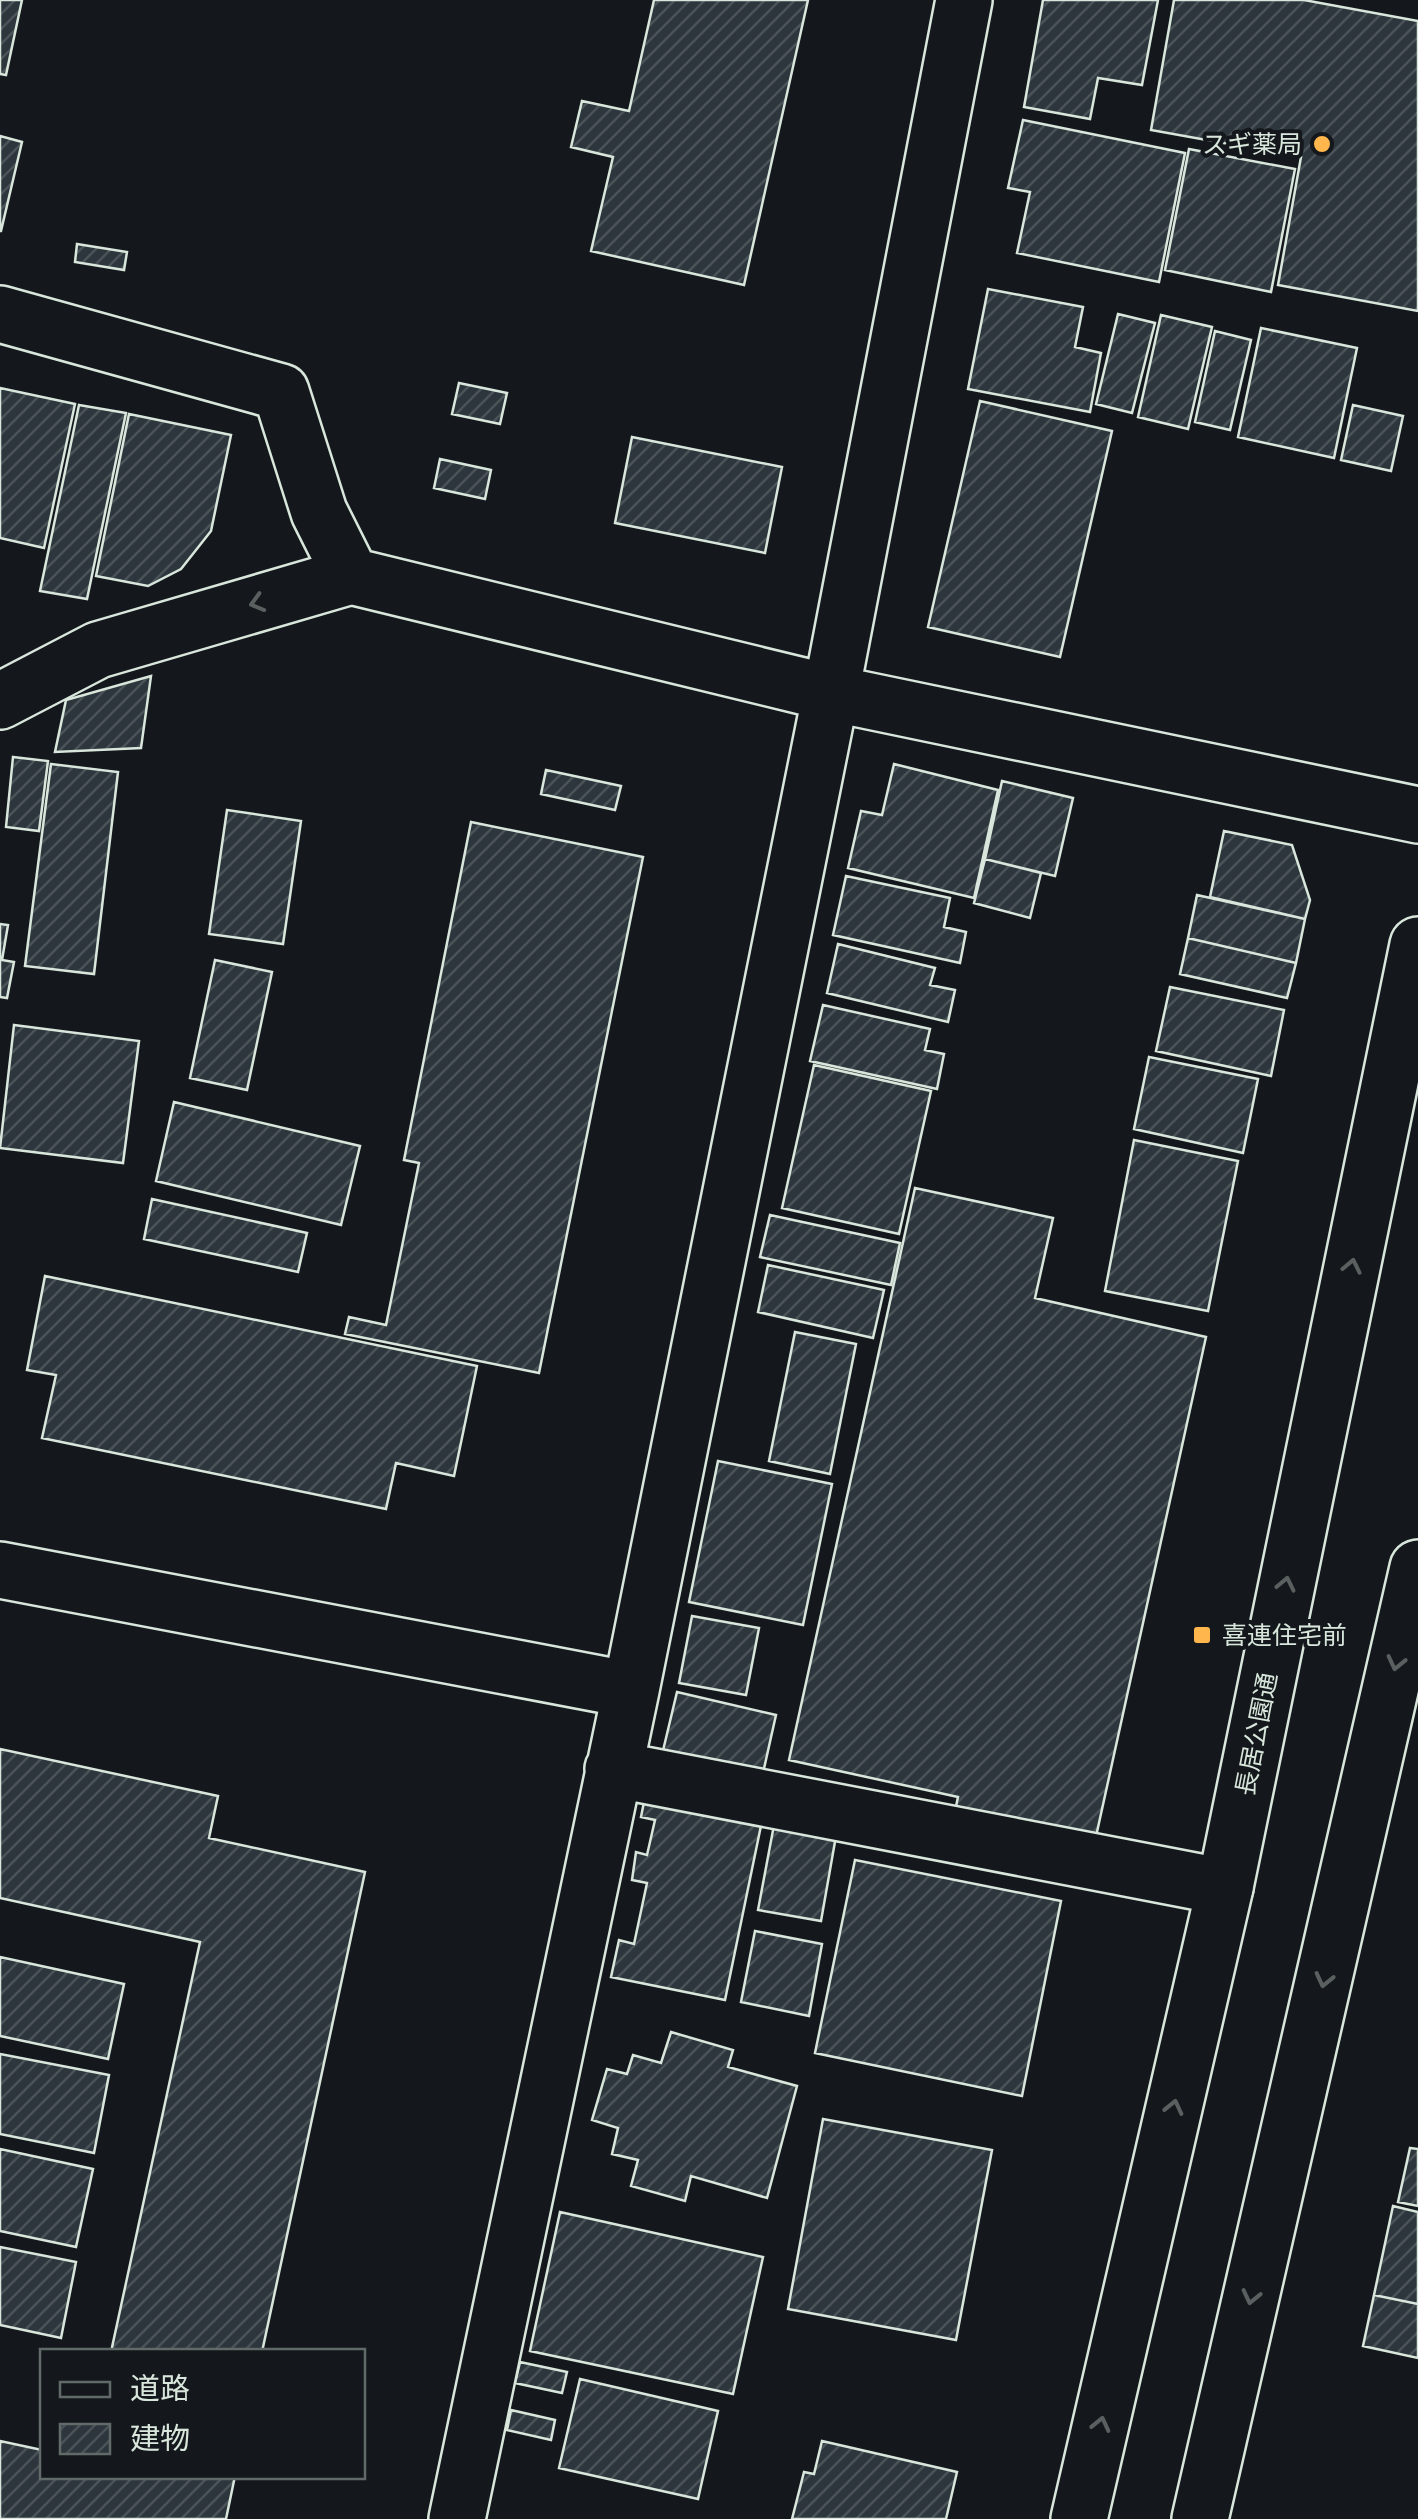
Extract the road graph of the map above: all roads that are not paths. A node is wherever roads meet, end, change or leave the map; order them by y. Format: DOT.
graph roads {
  1 [pos="964,0"];
  2 [pos="0,314"];
  3 [pos="351,576"];
  4 [pos="831,693"];
  5 [pos="0,701"];
  6 [pos="1418,815"];
  7 [pos="1418,945"];
  8 [pos="1418,1568"];
  9 [pos="0,1570"];
  10 [pos="631,1690"];
  11 [pos="613,1769"];
  12 [pos="1225,1887"];
  13 [pos="457,2519"];
  14 [pos="1080,2519"];
  15 [pos="1200,2519"];
  1 -- 4 [label="street"];
  2 -- 3 [label="street"];
  3 -- 4 [label="street"];
  3 -- 5 [label="street, one-way"];
  4 -- 6 [label="street"];
  4 -- 10 [label="street"];
  12 -- 7 [label="street, 長居公園通, one-way"];
  8 -- 15 [label="street, one-way"];
  9 -- 10 [label="street"];
  10 -- 11 [label="street"];
  11 -- 12 [label="street"];
  11 -- 13 [label="street"];
  14 -- 12 [label="street, 長居公園通, one-way"];
}
